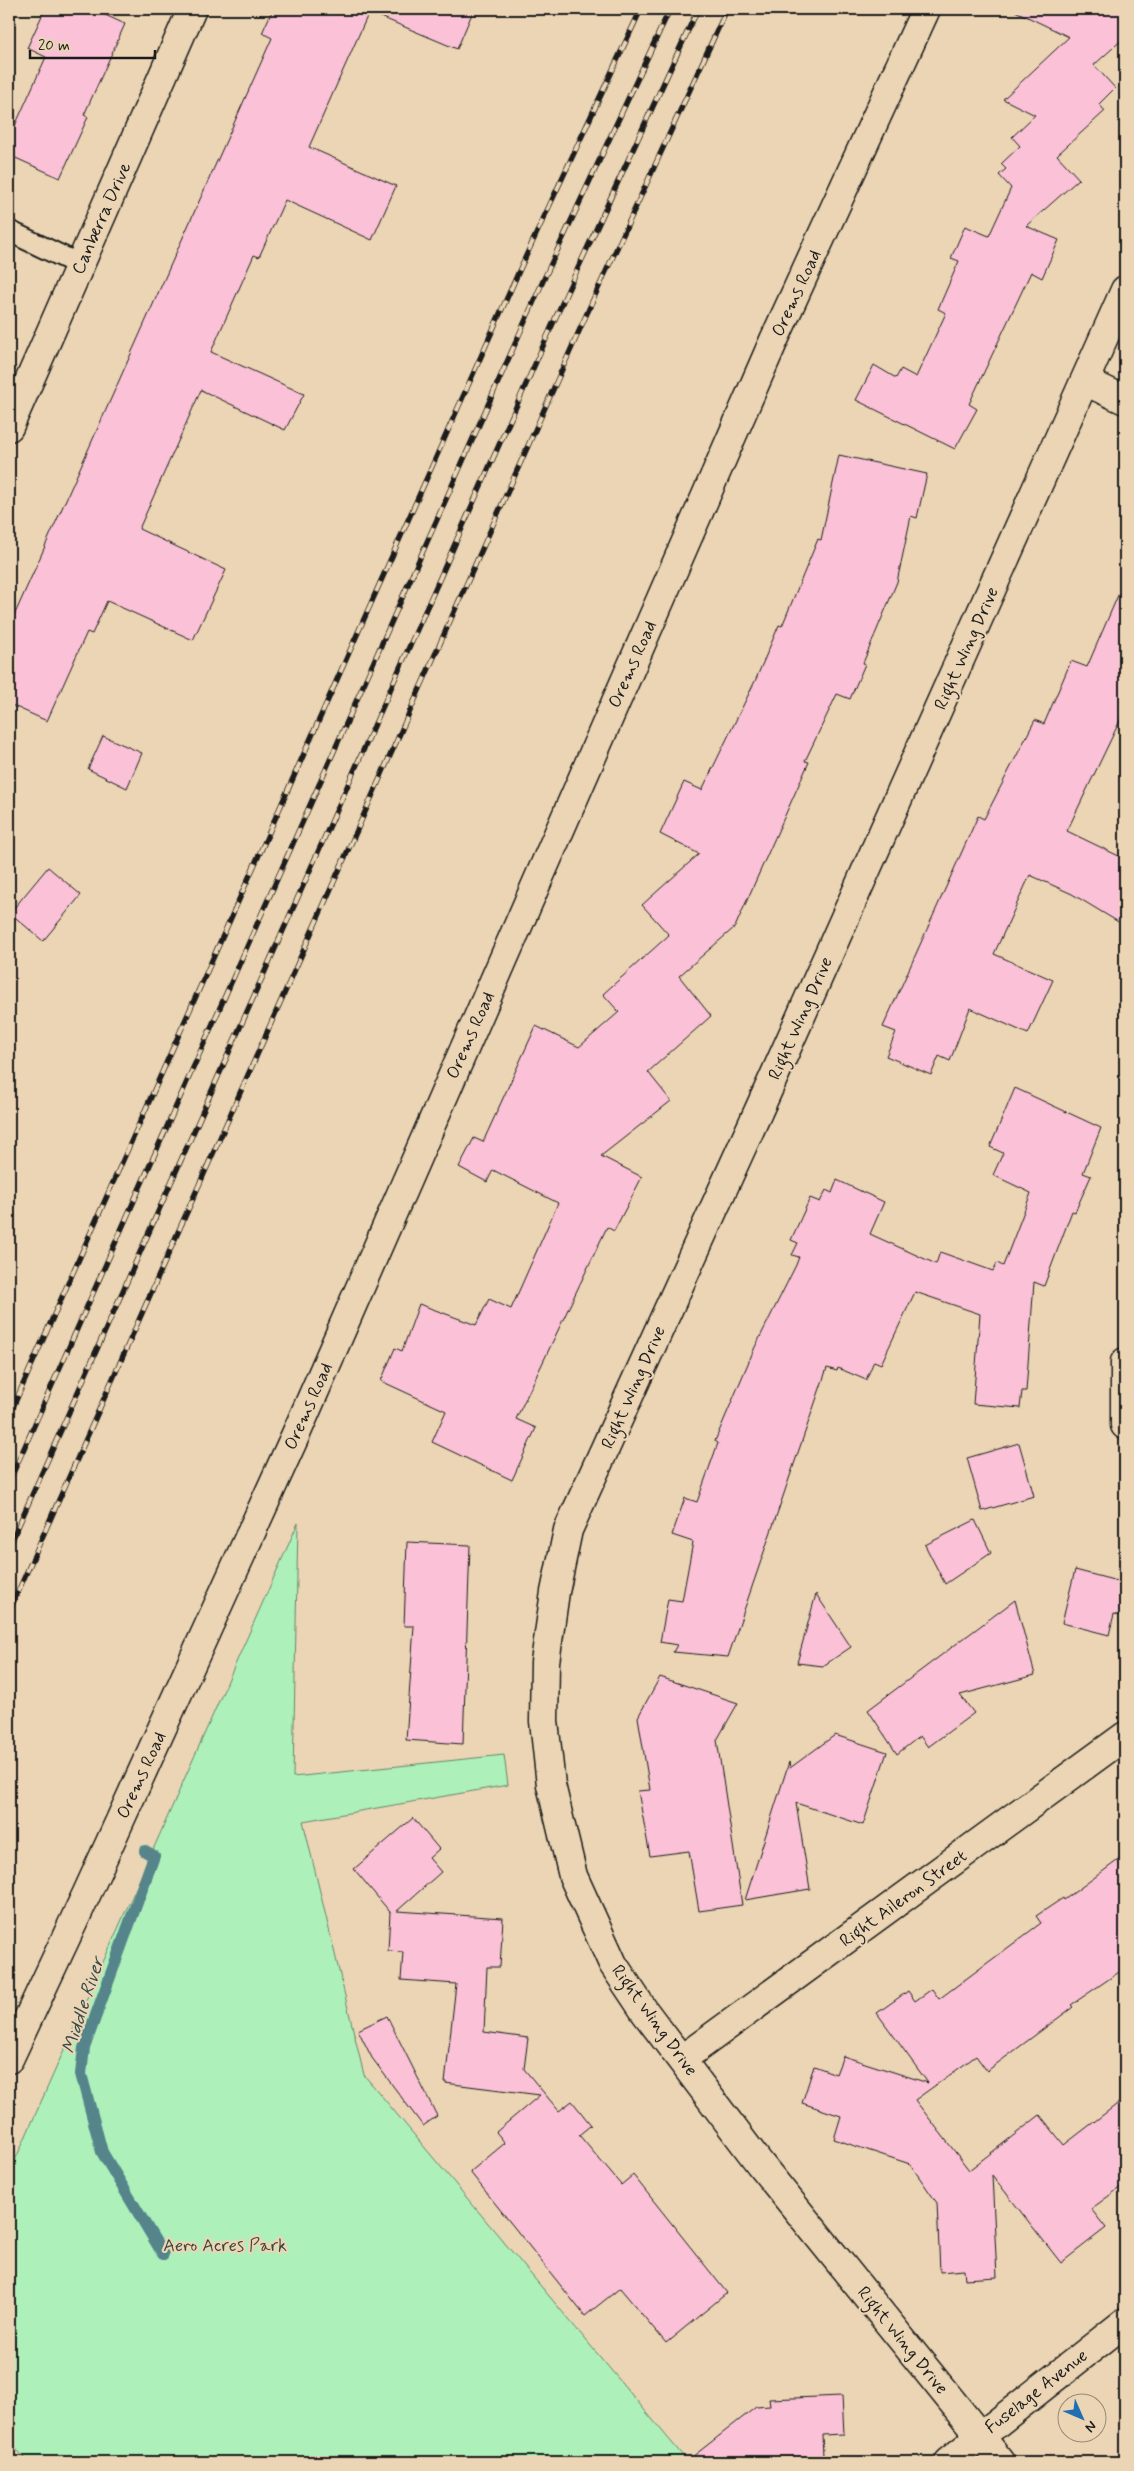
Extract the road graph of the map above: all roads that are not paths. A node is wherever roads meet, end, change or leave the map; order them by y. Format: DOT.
graph roads {
  1 [pos="192,9"];
  2 [pos="926,9"];
  3 [pos="9,232"];
  4 [pos="80,265"];
  5 [pos="1125,290"];
  6 [pos="1085,382"];
  7 [pos="1125,400"];
  8 [pos="9,426"];
  9 [pos="1125,1362"];
  10 [pos="1125,1424"];
  11 [pos="1125,1736"];
  12 [pos="9,2059"];
  13 [pos="682,2059"];
  14 [pos="1125,2322"];
  15 [pos="980,2435"];
  16 [pos="948,2462"];
  17 [pos="1001,2462"];
  1 -- 4 [label="street, Canberra Drive"];
  2 -- 12 [label="street, Orems Road"];
  3 -- 4 [label="lane"];
  4 -- 8 [label="street, Canberra Drive"];
  5 -- 6 [label="street, Right Wing Drive"];
  6 -- 7 [label="street"];
  6 -- 13 [label="street, Right Wing Drive"];
  9 -- 10 [label="street"];
  11 -- 13 [label="street, Right Aileron Street"];
  13 -- 15 [label="street, Right Wing Drive"];
  14 -- 15 [label="street, Fuselage Avenue"];
  15 -- 16 [label="street, Fuselage Avenue"];
  15 -- 17 [label="street, Right Wing Drive"];
}
